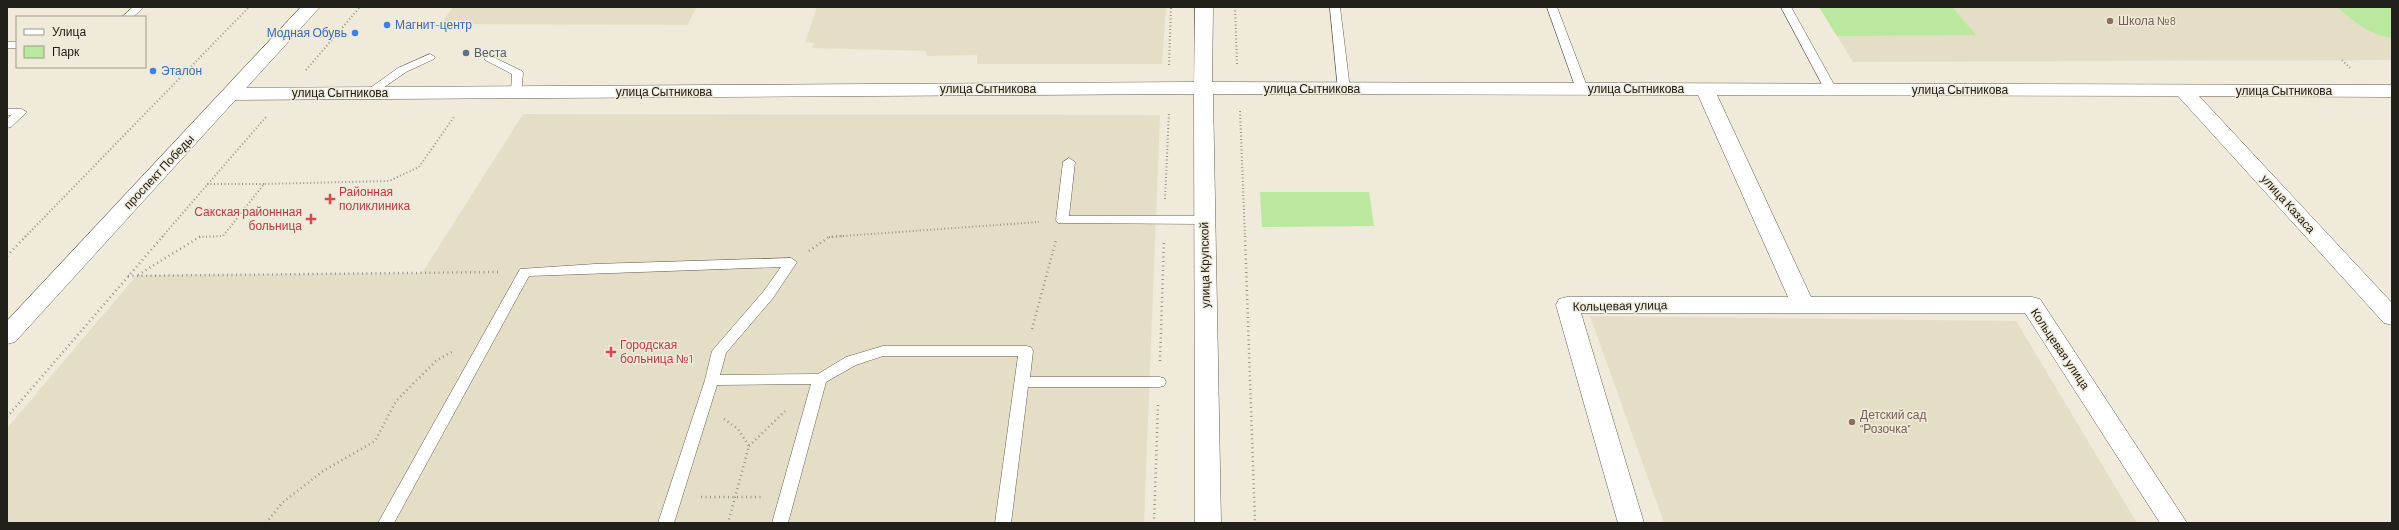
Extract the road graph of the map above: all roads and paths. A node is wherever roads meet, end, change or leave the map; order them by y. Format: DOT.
graph roads {
  1 [pos="139,7"];
  2 [pos="249,7"];
  3 [pos="311,7"];
  4 [pos="360,7"];
  5 [pos="1171,7"];
  6 [pos="1204,7"];
  7 [pos="1235,7"];
  8 [pos="1335,7"];
  9 [pos="1552,7"];
  10 [pos="1786,7"];
  11 [pos="129,16"];
  12 [pos="430,57"];
  13 [pos="489,58"];
  14 [pos="1169,88"];
  15 [pos="1203,88"];
  16 [pos="1238,88"];
  17 [pos="1344,89"];
  18 [pos="1582,89"];
  19 [pos="1705,90"];
  20 [pos="1832,90"];
  21 [pos="2184,91"];
  22 [pos="2392,91"];
  23 [pos="517,92"];
  24 [pos="369,93"];
  25 [pos="231,94"];
  26 [pos="286,94"];
  27 [pos="7,112"];
  28 [pos="456,114"];
  29 [pos="7,125"];
  30 [pos="1069,162"];
  31 [pos="207,184"];
  32 [pos="264,184"];
  33 [pos="1062,220"];
  34 [pos="1164,220"];
  35 [pos="1204,220"];
  36 [pos="7,256"];
  37 [pos="791,262"];
  38 [pos="525,272"];
  39 [pos="137,275"];
  40 [pos="128,276"];
  41 [pos="1803,305"];
  42 [pos="2392,317"];
  43 [pos="7,336"];
  44 [pos="456,350"];
  45 [pos="1026,351"];
  46 [pos="712,380"];
  47 [pos="1022,382"];
  48 [pos="1159,382"];
  49 [pos="819,385"];
  50 [pos="704,404"];
  51 [pos="7,417"];
  52 [pos="749,446"];
  53 [pos="674,496"];
  54 [pos="736,497"];
  55 [pos="787,499"];
  56 [pos="266,523"];
  57 [pos="386,523"];
  58 [pos="666,523"];
  59 [pos="728,523"];
  60 [pos="780,523"];
  61 [pos="1003,523"];
  62 [pos="1154,523"];
  63 [pos="1208,523"];
  64 [pos="1255,523"];
  65 [pos="1631,523"];
  66 [pos="2174,523"];
  1 -- 11 [label="lane"];
  2 -- 36 [label="path"];
  3 -- 25 [label="street, проспект Победы"];
  4 -- 26 [label="path"];
  5 -- 14 [label="path"];
  6 -- 15 [label="street, улица Крупской"];
  7 -- 16 [label="path"];
  8 -- 17 [label="lane"];
  9 -- 18 [label="lane"];
  10 -- 20 [label="lane"];
  12 -- 24 [label="lane"];
  13 -- 23 [label="lane"];
  14 -- 15 [label="street, улица Сытникова"];
  14 -- 23 [label="street, улица Сытникова"];
  14 -- 34 [label="path"];
  15 -- 16 [label="street, улица Сытникова"];
  15 -- 35 [label="street, улица Крупской"];
  16 -- 17 [label="street, улица Сытникова"];
  16 -- 64 [label="path"];
  17 -- 18 [label="street, улица Сытникова"];
  18 -- 19 [label="street, улица Сытникова"];
  19 -- 20 [label="street, улица Сытникова"];
  19 -- 41 [label="street"];
  20 -- 21 [label="street, улица Сытникова"];
  21 -- 22 [label="street, улица Сытникова"];
  21 -- 42 [label="street, улица Казаса"];
  23 -- 24 [label="street, улица Сытникова"];
  24 -- 26 [label="street, улица Сытникова"];
  25 -- 26 [label="street, улица Сытникова"];
  25 -- 43 [label="street, проспект Победы"];
  26 -- 31 [label="path"];
  27 -- 29 [label="lane"];
  28 -- 32 [label="path"];
  30 -- 33 [label="lane"];
  31 -- 32 [label="path"];
  31 -- 40 [label="path"];
  32 -- 39 [label="path"];
  33 -- 34 [label="lane"];
  33 -- 37 [label="path"];
  33 -- 45 [label="path"];
  34 -- 35 [label="lane"];
  34 -- 48 [label="path"];
  35 -- 63 [label="street, улица Крупской"];
  37 -- 38 [label="lane"];
  37 -- 46 [label="lane"];
  38 -- 39 [label="path"];
  38 -- 57 [label="lane"];
  39 -- 40 [label="path"];
  40 -- 51 [label="path"];
  41 -- 65 [label="street, Кольцевая улица"];
  41 -- 66 [label="street, Кольцевая улица"];
  44 -- 56 [label="path"];
  45 -- 47 [label="lane"];
  45 -- 49 [label="lane"];
  46 -- 49 [label="lane"];
  46 -- 50 [label="lane"];
  47 -- 48 [label="lane"];
  47 -- 61 [label="lane"];
  48 -- 62 [label="path"];
  49 -- 52 [label="path"];
  49 -- 55 [label="lane"];
  50 -- 52 [label="path"];
  50 -- 53 [label="lane"];
  52 -- 54 [label="path"];
  53 -- 54 [label="path"];
  53 -- 58 [label="lane"];
  54 -- 55 [label="path"];
  54 -- 59 [label="path"];
  55 -- 60 [label="lane"];
}
